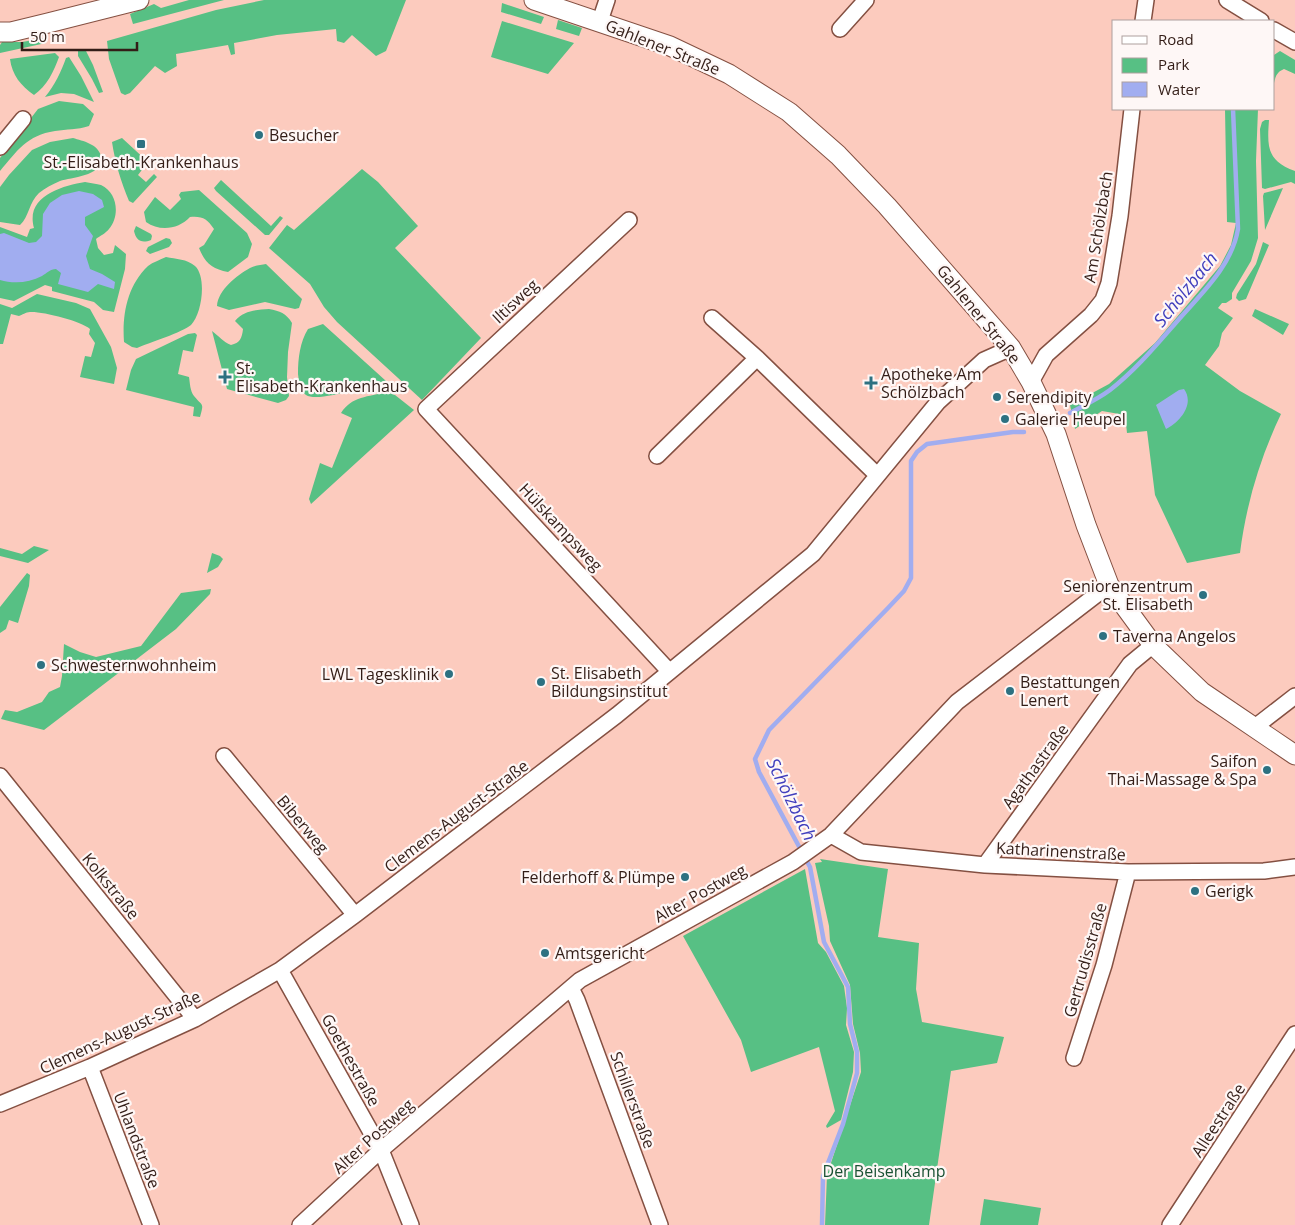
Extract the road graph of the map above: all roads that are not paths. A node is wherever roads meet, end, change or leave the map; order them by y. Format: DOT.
graph roads {
  1 [pos="139,0"];
  2 [pos="534,0"];
  3 [pos="607,0"];
  4 [pos="866,0"];
  5 [pos="1146,0"];
  6 [pos="1228,0"];
  7 [pos="1143,20"];
  8 [pos="1259,20"];
  9 [pos="600,21"];
  10 [pos="840,30"];
  11 [pos="1275,31"];
  12 [pos="0,32"];
  13 [pos="1295,42"];
  14 [pos="1132,110"];
  15 [pos="23,119"];
  16 [pos="0,147"];
  17 [pos="629,220"];
  18 [pos="712,318"];
  19 [pos="1011,348"];
  20 [pos="757,358"];
  21 [pos="1032,382"];
  22 [pos="426,409"];
  23 [pos="657,456"];
  24 [pos="877,475"];
  25 [pos="1109,585"];
  26 [pos="1153,645"];
  27 [pos="669,671"];
  28 [pos="1295,696"];
  29 [pos="1255,727"];
  30 [pos="1295,755"];
  31 [pos="224,756"];
  32 [pos="0,776"];
  33 [pos="831,834"];
  34 [pos="985,865"];
  35 [pos="1295,867"];
  36 [pos="1128,872"];
  37 [pos="356,915"];
  38 [pos="280,970"];
  39 [pos="570,988"];
  40 [pos="195,1018"];
  41 [pos="1295,1034"];
  42 [pos="1074,1058"];
  43 [pos="90,1067"];
  44 [pos="0,1104"];
  45 [pos="381,1150"];
  46 [pos="151,1225"];
  47 [pos="300,1225"];
  48 [pos="411,1225"];
  49 [pos="660,1225"];
  50 [pos="1170,1225"];
  1 -- 12 [label="main road"];
  2 -- 9 [label="main road, Gahlener Straße"];
  3 -- 9 [label="street"];
  4 -- 10 [label="street"];
  5 -- 7 [label="street"];
  6 -- 8 [label="street"];
  9 -- 19 [label="main road, Gahlener Straße"];
  11 -- 13 [label="street"];
  14 -- 21 [label="street, Am Schölzbach"];
  15 -- 16 [label="street"];
  17 -- 22 [label="street, Iltisweg"];
  18 -- 20 [label="street"];
  19 -- 21 [label="main road, Gahlener Straße"];
  19 -- 24 [label="street, Clemens-August-Straße"];
  20 -- 23 [label="street"];
  20 -- 24 [label="street"];
  21 -- 25 [label="main road, Gahlener Straße"];
  22 -- 27 [label="street, Hülskampsweg"];
  24 -- 27 [label="street, Clemens-August-Straße"];
  25 -- 26 [label="main road, Gahlener Straße"];
  25 -- 33 [label="street, Alter Postweg"];
  26 -- 29 [label="main road, Gahlener Straße"];
  26 -- 34 [label="street, Agathastraße"];
  27 -- 37 [label="street, Clemens-August-Straße"];
  28 -- 29 [label="street"];
  29 -- 30 [label="main road, Gahlener Straße"];
  31 -- 37 [label="street, Biberweg"];
  32 -- 40 [label="street, Kolkstraße"];
  33 -- 34 [label="street, Katharinenstraße"];
  33 -- 39 [label="street, Alter Postweg"];
  34 -- 36 [label="street, Katharinenstraße"];
  35 -- 36 [label="street, Katharinenstraße"];
  36 -- 42 [label="street, Gertrudisstraße"];
  37 -- 38 [label="street, Clemens-August-Straße"];
  38 -- 40 [label="street, Clemens-August-Straße"];
  38 -- 45 [label="street, Goethestraße"];
  39 -- 45 [label="street, Alter Postweg"];
  39 -- 49 [label="street, Schillerstraße"];
  40 -- 43 [label="street, Clemens-August-Straße"];
  41 -- 50 [label="street, Alleestraße"];
  43 -- 44 [label="street, Clemens-August-Straße"];
  43 -- 46 [label="street, Uhlandstraße"];
  45 -- 47 [label="street, Alter Postweg"];
  45 -- 48 [label="street, Goethestraße"];
}
